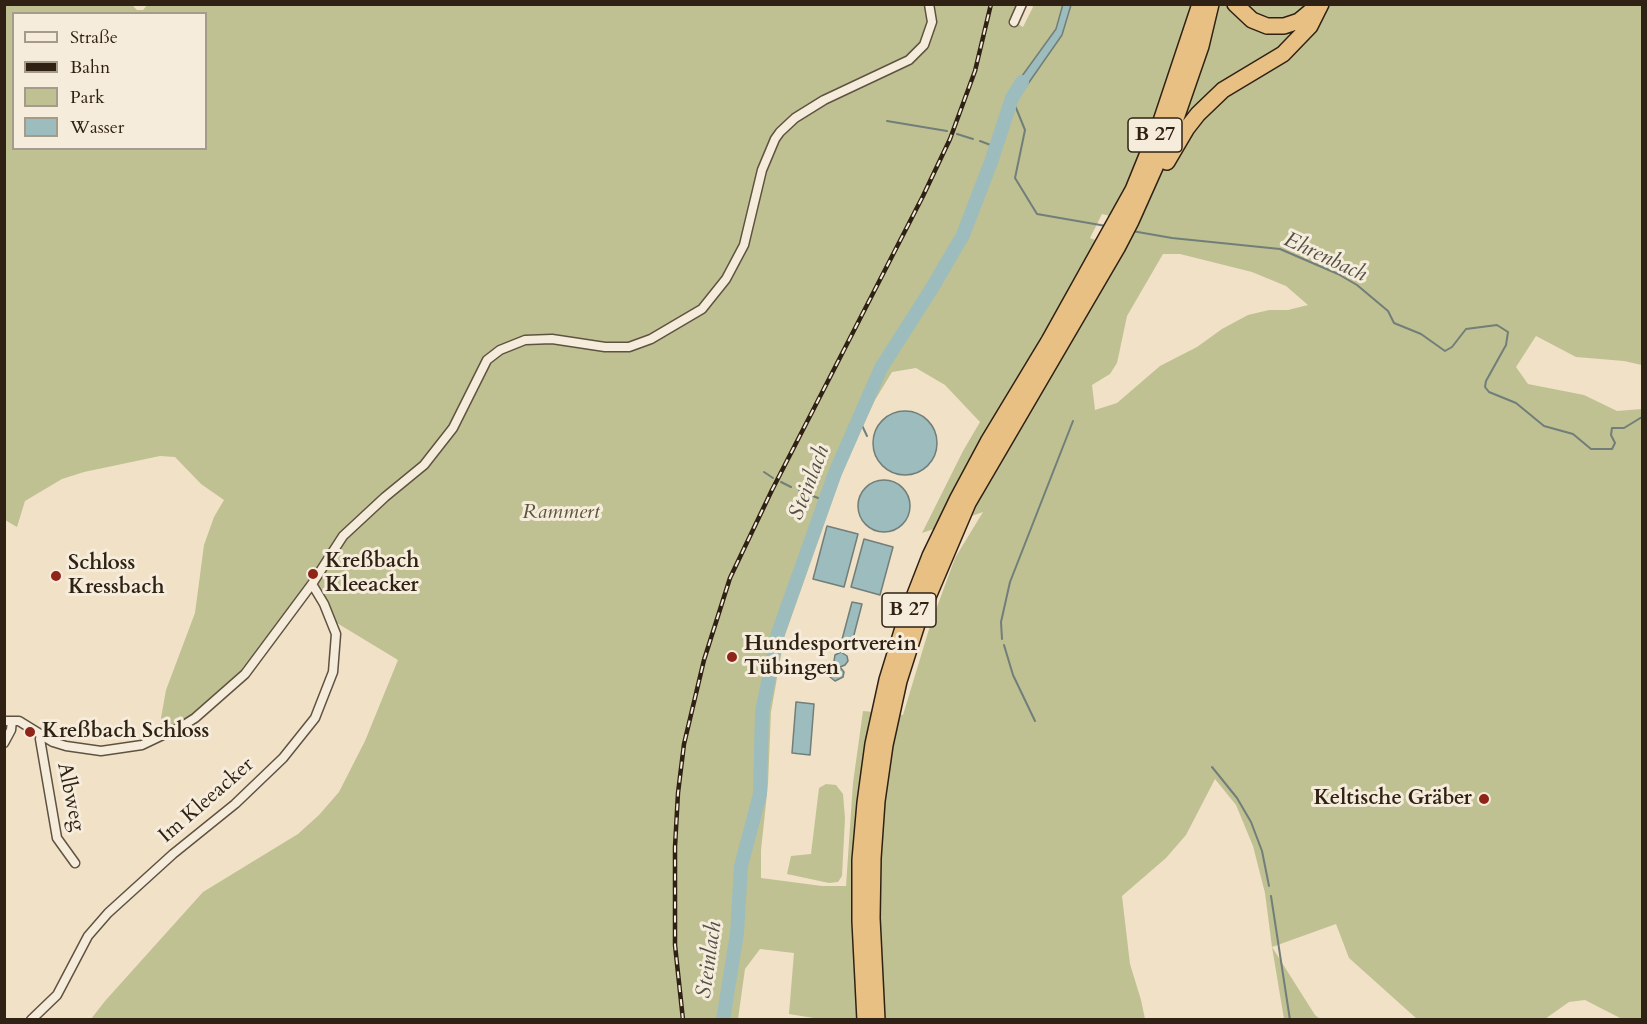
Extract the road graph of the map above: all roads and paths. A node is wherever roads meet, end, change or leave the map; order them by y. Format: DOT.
graph roads {
  1 [pos="929,4"];
  2 [pos="1022,4"];
  3 [pos="1194,4"];
  4 [pos="1200,4"];
  5 [pos="1211,4"];
  6 [pos="1235,4"];
  7 [pos="1315,4"];
  8 [pos="1321,4"];
  9 [pos="1014,22"];
  10 [pos="1185,50"];
  11 [pos="1128,217"];
  12 [pos="1110,247"];
  13 [pos="312,584"];
  14 [pos="8,721"];
  15 [pos="41,735"];
  16 [pos="4,743"];
  17 [pos="75,863"];
  18 [pos="32,1020"];
  19 [pos="865,1020"];
  20 [pos="877,1020"];
  1 -- 13 [label="street"];
  2 -- 9 [label="street"];
  3 -- 10 [label="highway"];
  4 -- 10 [label="highway, B 27"];
  5 -- 11 [label="highway, B 27"];
  6 -- 7 [label="highway"];
  8 -- 11 [label="highway"];
  10 -- 11 [label="highway, B 27"];
  11 -- 12 [label="highway, B 27"];
  12 -- 19 [label="highway, B 27"];
  12 -- 20 [label="highway, B 27"];
  13 -- 15 [label="street"];
  13 -- 18 [label="street, Im Kleeacker"];
  14 -- 15 [label="street"];
  14 -- 16 [label="street"];
  15 -- 17 [label="street, Albweg"];
}
